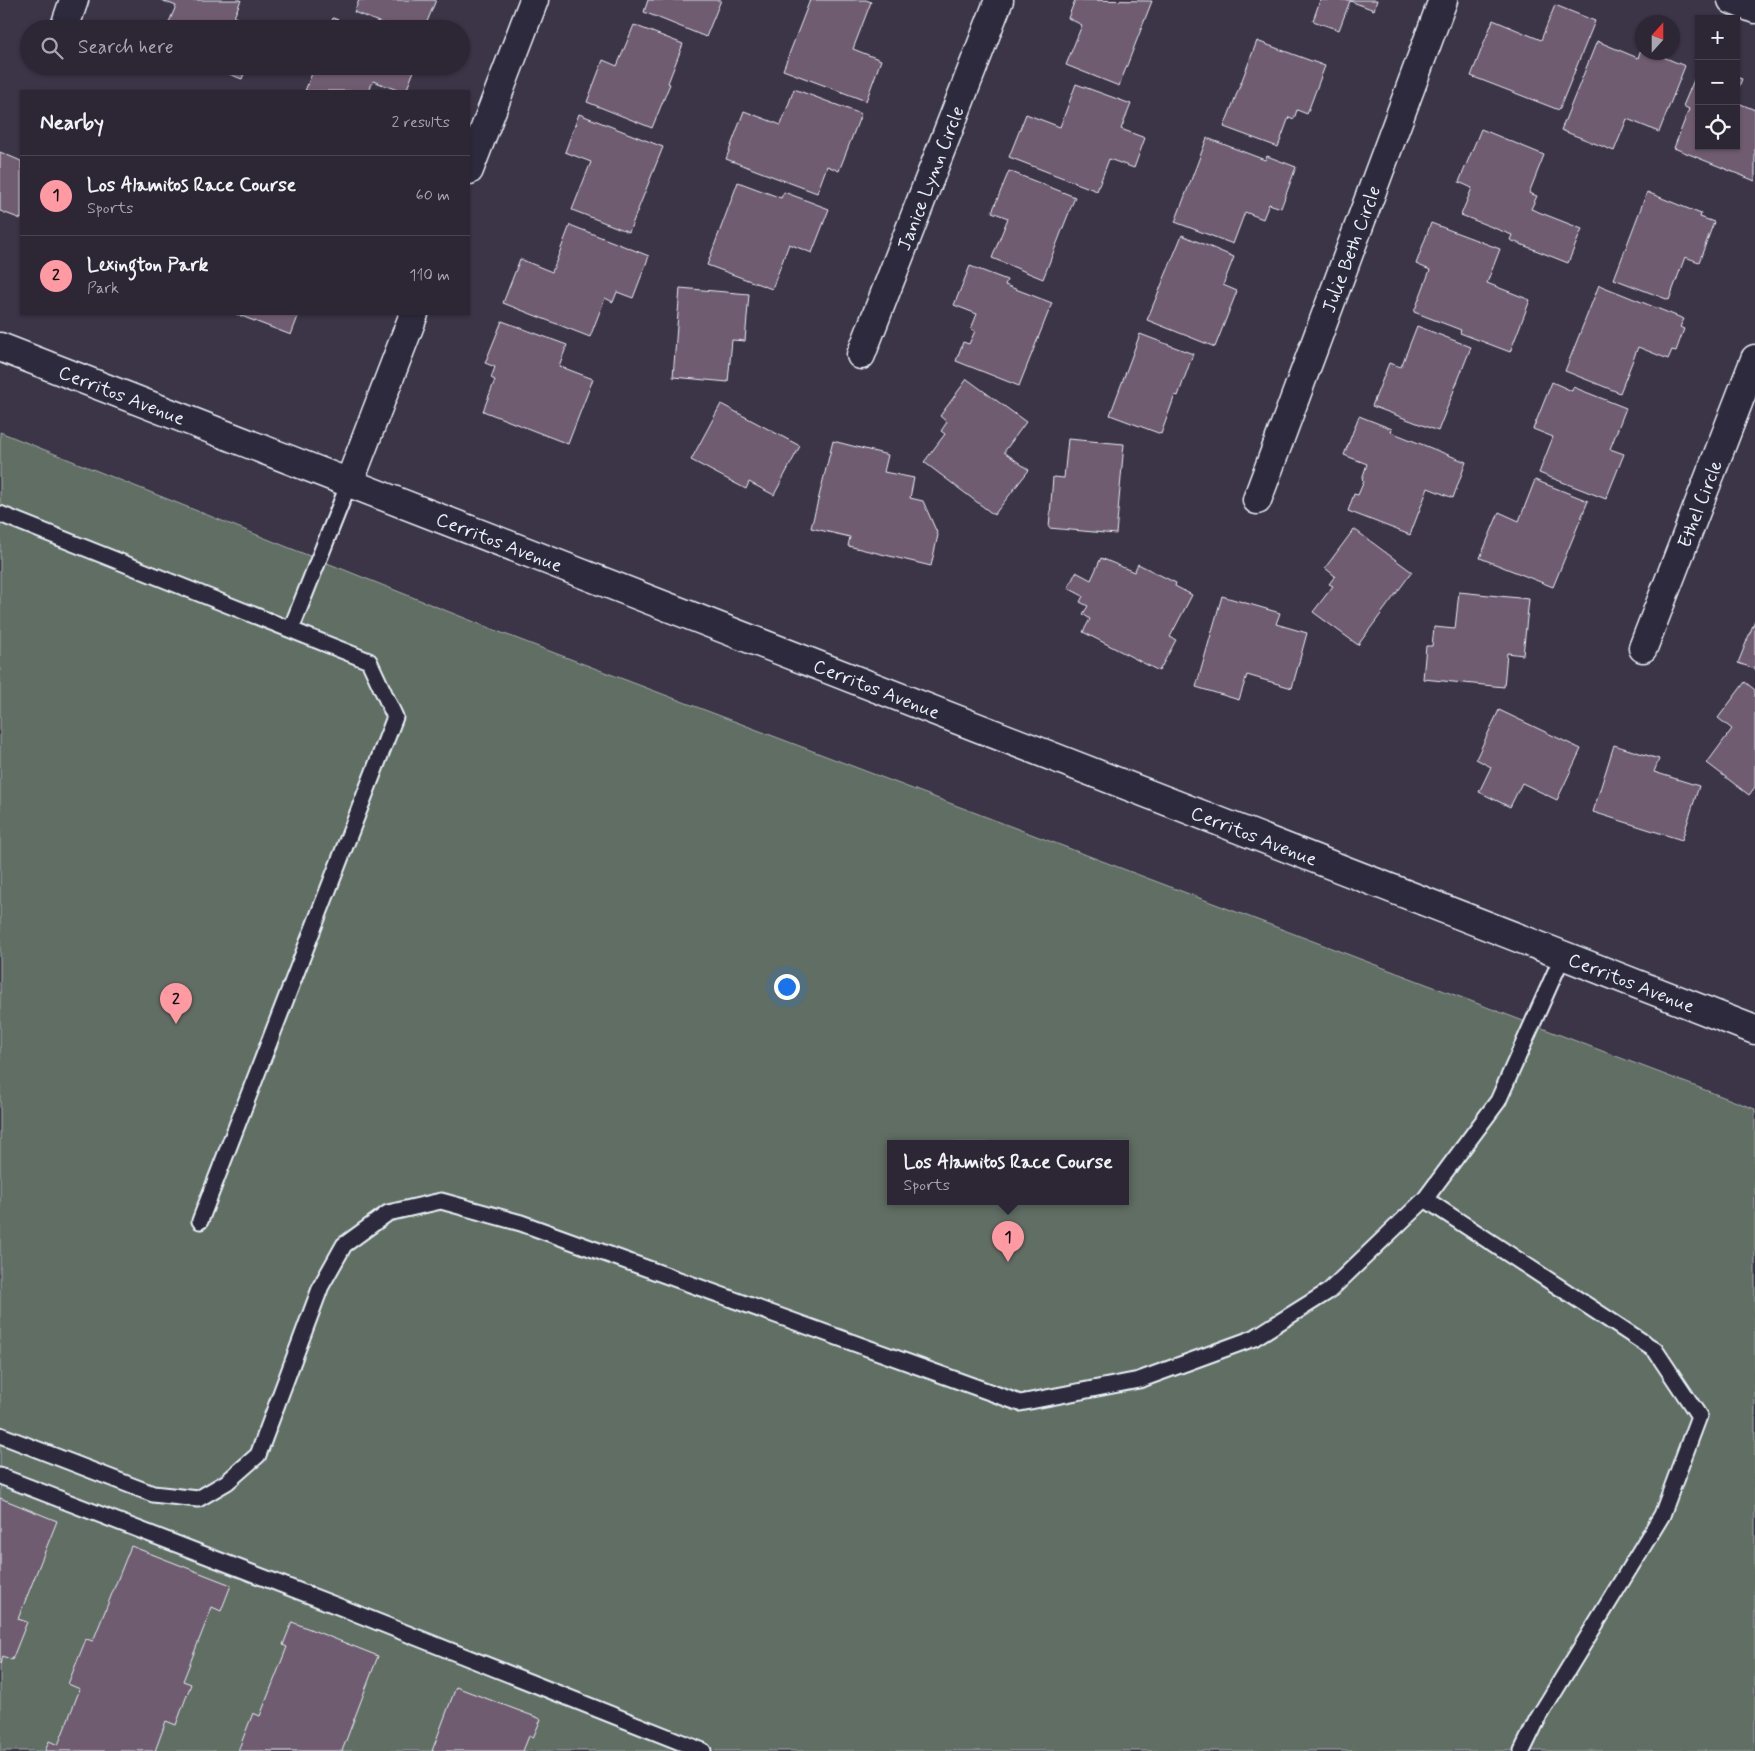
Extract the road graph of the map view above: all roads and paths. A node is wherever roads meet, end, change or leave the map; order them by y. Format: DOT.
graph roads {
  1 [pos="74,0"];
  2 [pos="534,0"];
  3 [pos="999,0"];
  4 [pos="1443,0"];
  5 [pos="1732,0"];
  6 [pos="1755,9"];
  7 [pos="67,20"];
  8 [pos="470,167"];
  9 [pos="414,315"];
  10 [pos="0,347"];
  11 [pos="861,355"];
  12 [pos="1755,359"];
  13 [pos="349,483"];
  14 [pos="1257,500"];
  15 [pos="0,514"];
  16 [pos="291,629"];
  17 [pos="1642,648"];
  18 [pos="1563,955"];
  19 [pos="1755,1030"];
  20 [pos="1425,1198"];
  21 [pos="200,1221"];
  22 [pos="0,1435"];
  23 [pos="0,1476"];
  24 [pos="703,1751"];
  25 [pos="1522,1751"];
  1 -- 7 [label="main road"];
  2 -- 8 [label="main road"];
  3 -- 11 [label="main road, Janice Lynn Circle"];
  4 -- 14 [label="main road, Julie Beth Circle"];
  5 -- 6 [label="main road"];
  9 -- 13 [label="main road"];
  10 -- 13 [label="main road, Cerritos Avenue"];
  12 -- 17 [label="main road, Ethel Circle"];
  13 -- 16 [label="lane"];
  13 -- 18 [label="main road, Cerritos Avenue"];
  15 -- 16 [label="lane"];
  16 -- 21 [label="lane"];
  18 -- 19 [label="main road, Cerritos Avenue"];
  18 -- 20 [label="lane"];
  20 -- 22 [label="lane"];
  20 -- 25 [label="lane"];
  23 -- 24 [label="lane"];
}
